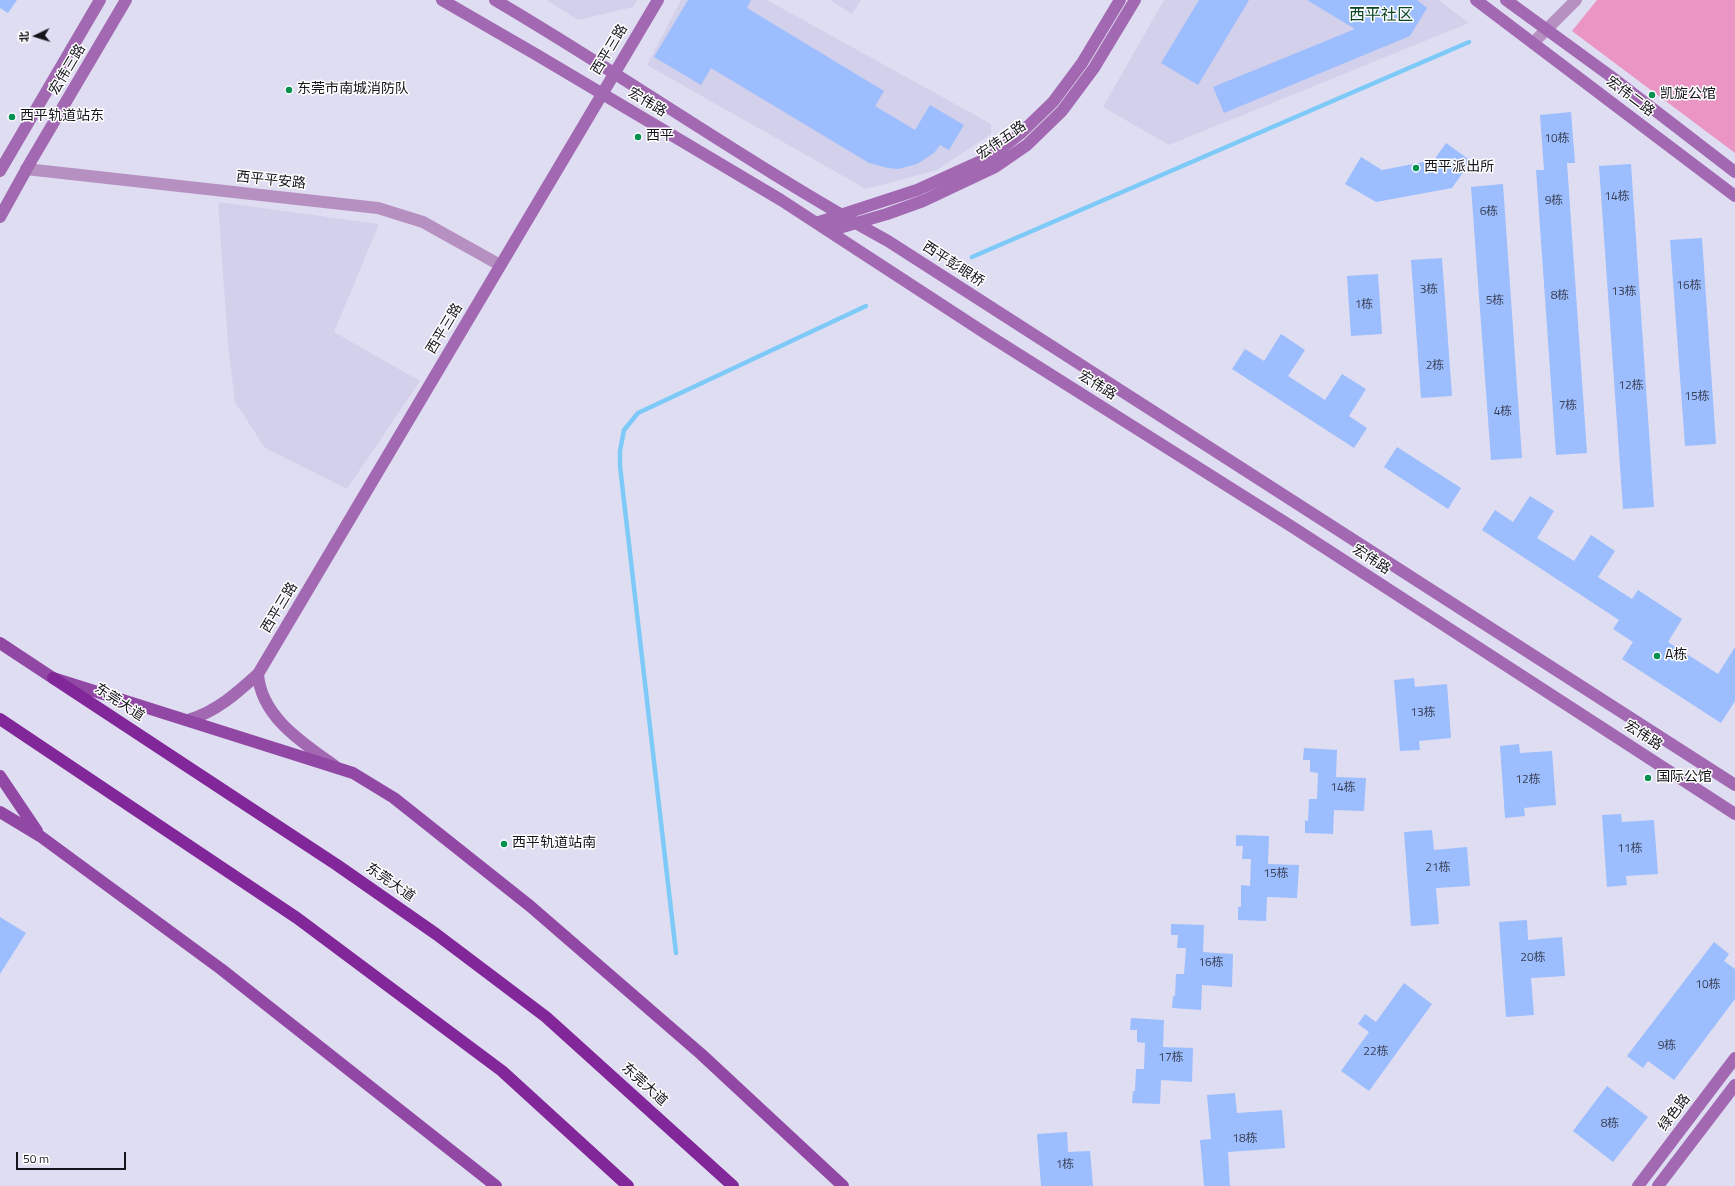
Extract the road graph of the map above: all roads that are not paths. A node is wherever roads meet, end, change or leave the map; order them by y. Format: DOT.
graph roads {
  1 [pos="100,0"];
  2 [pos="126,0"];
  3 [pos="442,0"];
  4 [pos="495,0"];
  5 [pos="658,0"];
  6 [pos="1120,0"];
  7 [pos="1135,0"];
  8 [pos="1476,0"];
  9 [pos="1506,0"];
  10 [pos="1576,0"];
  11 [pos="1546,29"];
  12 [pos="1533,43"];
  13 [pos="614,74"];
  14 [pos="601,94"];
  15 [pos="26,169"];
  16 [pos="0,172"];
  17 [pos="1735,172"];
  18 [pos="1735,196"];
  19 [pos="842,215"];
  20 [pos="0,218"];
  21 [pos="816,223"];
  22 [pos="855,223"];
  23 [pos="829,231"];
  24 [pos="888,241"];
  25 [pos="500,265"];
  26 [pos="1001,314"];
  27 [pos="0,643"];
  28 [pos="258,674"];
  29 [pos="53,678"];
  30 [pos="0,719"];
  31 [pos="188,720"];
  32 [pos="339,768"];
  33 [pos="0,776"];
  34 [pos="1735,785"];
  35 [pos="0,812"];
  36 [pos="1735,814"];
  37 [pos="40,836"];
  38 [pos="1735,1058"];
  39 [pos="1735,1085"];
  40 [pos="496,1186"];
  41 [pos="628,1186"];
  42 [pos="733,1186"];
  43 [pos="843,1186"];
  44 [pos="1638,1186"];
  45 [pos="1658,1186"];
  1 -- 16 [label="street, 宏伟三路"];
  2 -- 15 [label="street, 宏伟三路"];
  3 -- 14 [label="street, 宏伟路"];
  4 -- 13 [label="street, 宏伟路"];
  5 -- 13 [label="street, 西平三路"];
  6 -- 19 [label="street, 宏伟五路"];
  7 -- 22 [label="street, 宏伟五路"];
  8 -- 12 [label="street, 宏伟二路"];
  9 -- 11 [label="street, 宏伟二路"];
  10 -- 11 [label="street"];
  11 -- 12 [label="street"];
  11 -- 17 [label="street, 宏伟二路"];
  12 -- 18 [label="street, 宏伟二路"];
  13 -- 14 [label="street, 西平三路"];
  13 -- 19 [label="street, 宏伟路"];
  14 -- 21 [label="street, 宏伟路"];
  14 -- 25 [label="street, 西平三路"];
  15 -- 20 [label="street, 宏伟三路"];
  15 -- 25 [label="street, 西平平安路"];
  19 -- 21 [label="street, 宏伟五路"];
  19 -- 22 [label="street, 宏伟路"];
  21 -- 23 [label="street, 宏伟路"];
  22 -- 23 [label="street, 宏伟五路"];
  22 -- 24 [label="street, 宏伟路"];
  23 -- 36 [label="street, 宏伟路"];
  24 -- 26 [label="street, 西平彭眼桥"];
  25 -- 28 [label="street, 西平三路"];
  26 -- 34 [label="street, 宏伟路"];
  27 -- 29 [label="main road, 东莞大道"];
  28 -- 31 [label="street, 西平三路"];
  28 -- 32 [label="street"];
  29 -- 31 [label="main road"];
  29 -- 42 [label="highway, 东莞大道"];
  30 -- 41 [label="highway"];
  31 -- 32 [label="main road"];
  32 -- 43 [label="main road"];
  33 -- 37 [label="main road"];
  35 -- 37 [label="main road"];
  37 -- 40 [label="main road"];
  38 -- 44 [label="street, 绿色路"];
  39 -- 45 [label="street"];
}
